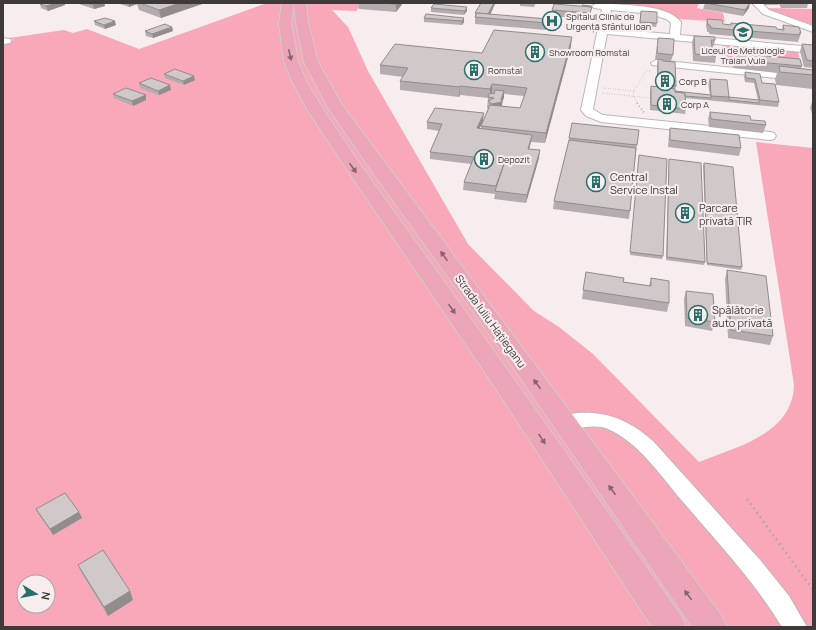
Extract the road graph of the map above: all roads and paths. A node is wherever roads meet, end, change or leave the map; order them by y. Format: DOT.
graph roads {
  1 [pos="358,3"];
  2 [pos="757,3"];
  3 [pos="608,5"];
  4 [pos="355,6"];
  5 [pos="597,6"];
  6 [pos="639,6"];
  7 [pos="671,9"];
  8 [pos="294,13"];
  9 [pos="808,28"];
  10 [pos="602,31"];
  11 [pos="813,35"];
  12 [pos="680,38"];
  13 [pos="813,50"];
  14 [pos="684,66"];
  15 [pos="657,67"];
  16 [pos="813,78"];
  17 [pos="591,90"];
  18 [pos="634,91"];
  19 [pos="633,96"];
  20 [pos="650,98"];
  21 [pos="651,123"];
  22 [pos="770,136"];
  23 [pos="418,221"];
  24 [pos="395,226"];
  25 [pos="564,422"];
  26 [pos="747,499"];
  27 [pos="813,590"];
  28 [pos="670,627"];
  29 [pos="711,627"];
  30 [pos="795,627"];
  1 -- 4 [label="path"];
  2 -- 9 [label="street"];
  3 -- 5 [label="street"];
  3 -- 10 [label="street"];
  3 -- 12 [label="street"];
  6 -- 7 [label="street"];
  8 -- 23 [label="main road, Strada Iuliu Hațieganu"];
  8 -- 24 [label="main road, Strada Iuliu Hațieganu, one-way"];
  9 -- 11 [label="street"];
  10 -- 12 [label="street"];
  10 -- 17 [label="street"];
  12 -- 13 [label="street"];
  12 -- 14 [label="street"];
  14 -- 15 [label="street"];
  14 -- 16 [label="street"];
  15 -- 18 [label="path"];
  17 -- 18 [label="path"];
  17 -- 19 [label="path"];
  17 -- 21 [label="street"];
  18 -- 19 [label="path"];
  19 -- 20 [label="path"];
  19 -- 21 [label="path"];
  21 -- 22 [label="street"];
  23 -- 24 [label="main road"];
  25 -- 23 [label="main road, Strada Iuliu Hațieganu, one-way"];
  24 -- 28 [label="main road, Strada Iuliu Hațieganu, one-way"];
  29 -- 25 [label="main road, Strada Iuliu Hațieganu, one-way"];
  25 -- 30 [label="street"];
  26 -- 27 [label="path"];
}
